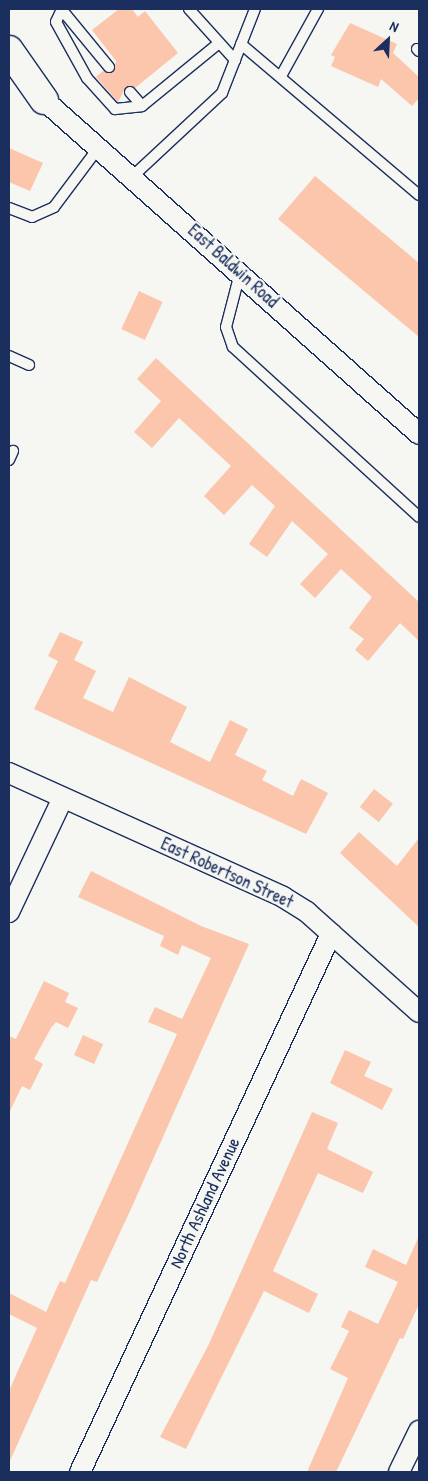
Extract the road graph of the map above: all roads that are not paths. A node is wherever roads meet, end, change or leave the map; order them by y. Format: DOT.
graph roads {
  1 [pos="62,9"];
  2 [pos="189,9"];
  3 [pos="255,9"];
  4 [pos="318,9"];
  5 [pos="219,43"];
  6 [pos="241,44"];
  7 [pos="9,50"];
  8 [pos="235,60"];
  9 [pos="109,67"];
  10 [pos="281,76"];
  11 [pos="9,82"];
  12 [pos="130,92"];
  13 [pos="44,100"];
  14 [pos="142,106"];
  15 [pos="99,147"];
  16 [pos="133,176"];
  17 [pos="419,195"];
  18 [pos="9,208"];
  19 [pos="240,272"];
  20 [pos="9,356"];
  21 [pos="29,365"];
  22 [pos="419,434"];
  23 [pos="419,517"];
  24 [pos="9,773"];
  25 [pos="63,798"];
  26 [pos="9,912"];
  27 [pos="331,934"];
  28 [pos="419,1012"];
  29 [pos="419,1431"];
  30 [pos="80,1472"];
  31 [pos="400,1472"];
  1 -- 9 [label="lane"];
  1 -- 14 [label="lane"];
  2 -- 5 [label="lane"];
  3 -- 6 [label="lane"];
  4 -- 10 [label="lane"];
  5 -- 8 [label="lane"];
  5 -- 14 [label="lane"];
  6 -- 8 [label="lane"];
  6 -- 10 [label="lane"];
  7 -- 13 [label="main road"];
  8 -- 16 [label="lane"];
  10 -- 17 [label="lane"];
  11 -- 13 [label="main road"];
  12 -- 14 [label="lane"];
  13 -- 15 [label="street, East Baldwin Road"];
  15 -- 16 [label="street, East Baldwin Road"];
  15 -- 18 [label="lane"];
  16 -- 19 [label="street, East Baldwin Road"];
  19 -- 22 [label="street, East Baldwin Road"];
  19 -- 23 [label="lane"];
  20 -- 21 [label="lane"];
  24 -- 25 [label="street, East Robertson Street"];
  25 -- 26 [label="street"];
  25 -- 27 [label="street, East Robertson Street"];
  27 -- 28 [label="street, East Robertson Street"];
  27 -- 30 [label="street, North Ashland Avenue"];
  29 -- 31 [label="street"];
}
